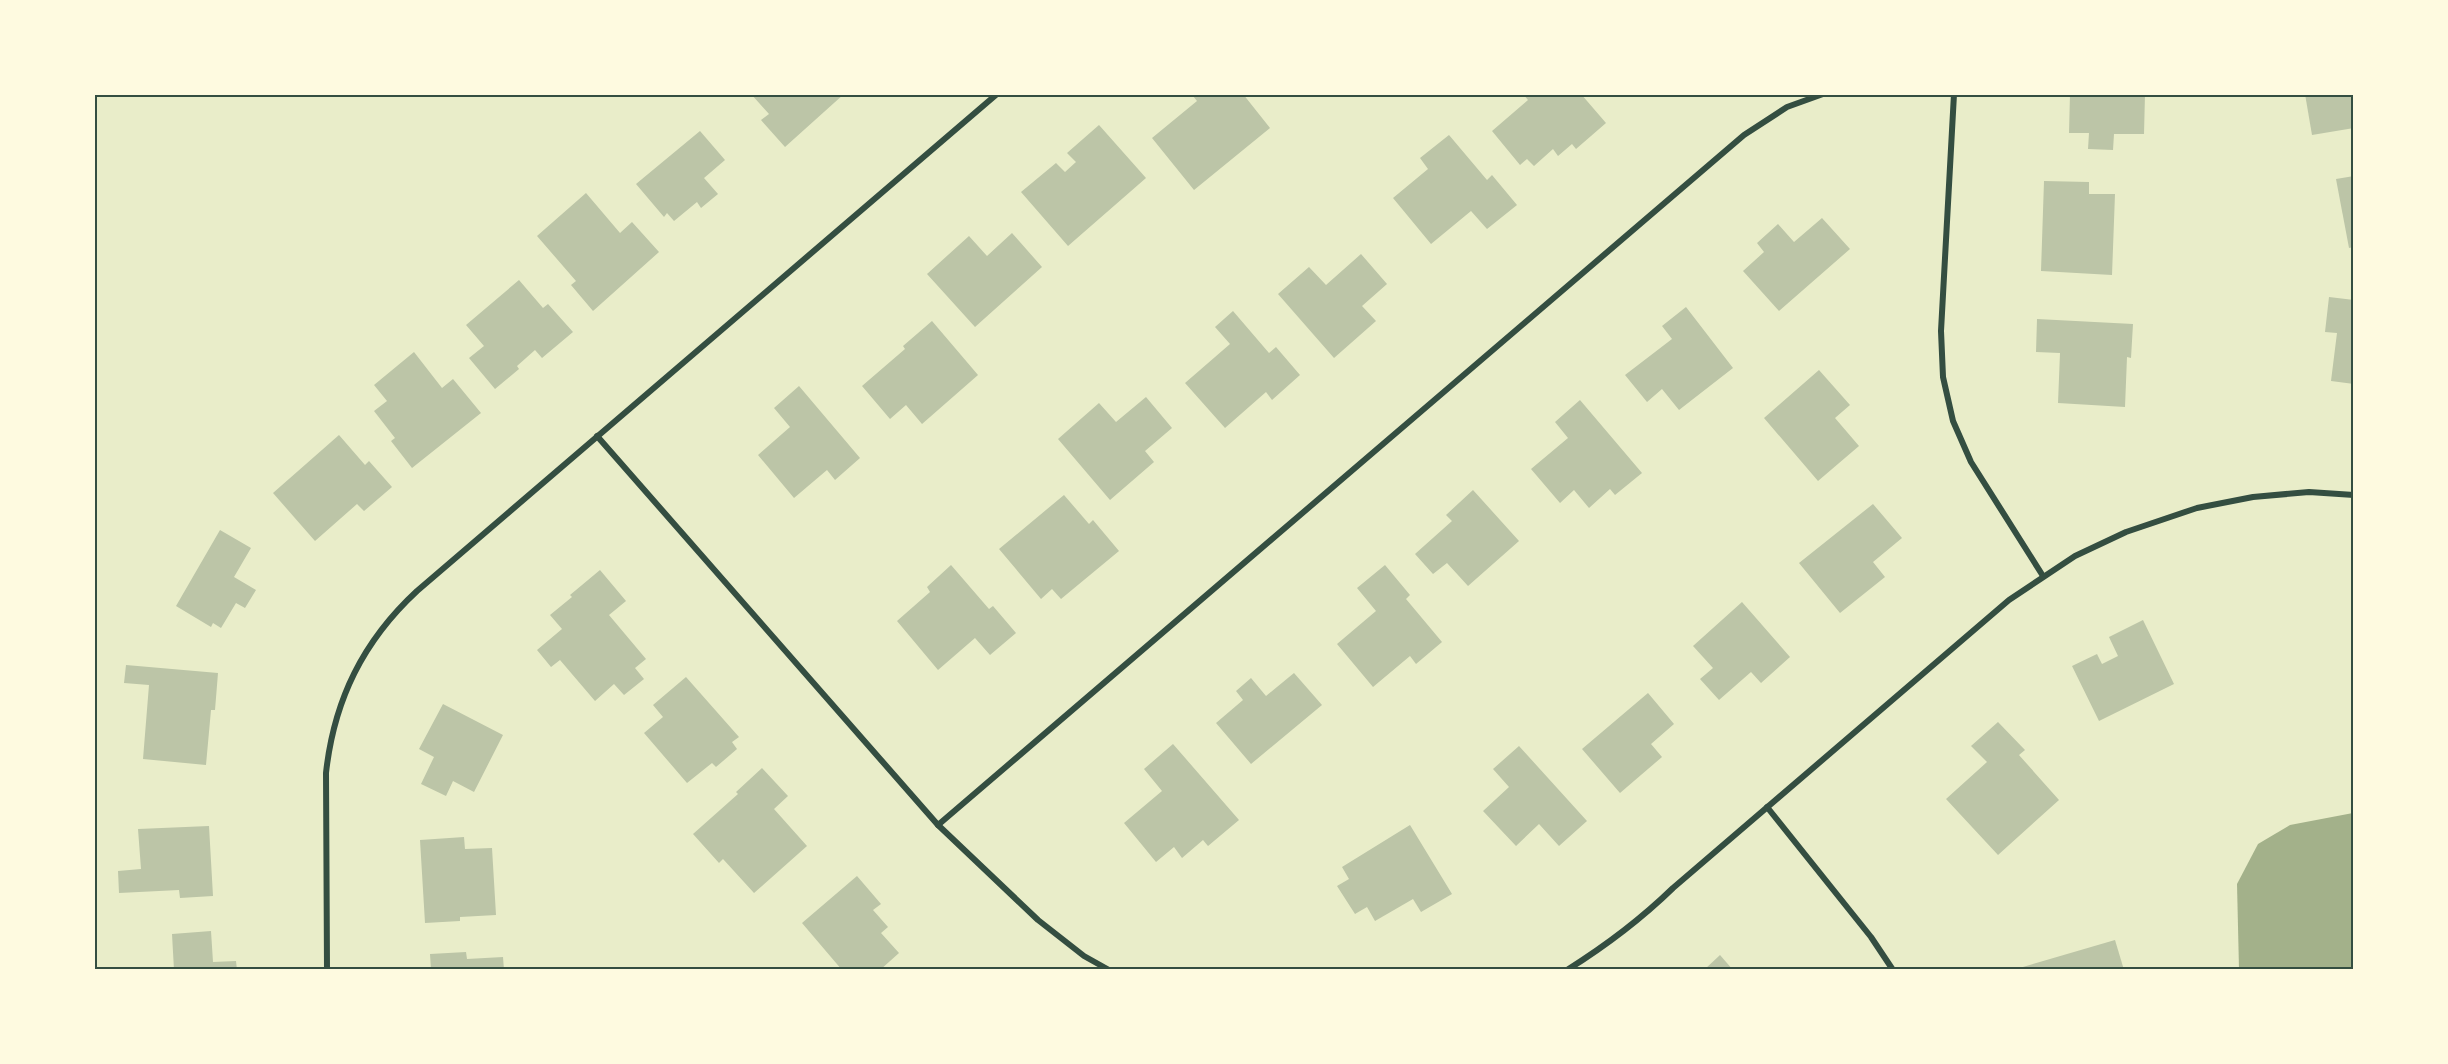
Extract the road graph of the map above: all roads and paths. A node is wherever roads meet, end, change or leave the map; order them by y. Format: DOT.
graph roads {
  1 [pos="997,94"];
  2 [pos="1823,94"];
  3 [pos="1954,94"];
  4 [pos="597,436"];
  5 [pos="2354,495"];
  6 [pos="2043,576"];
  7 [pos="1767,807"];
  8 [pos="938,825"];
  9 [pos="327,969"];
  10 [pos="1109,969"];
  11 [pos="1567,969"];
  12 [pos="1893,969"];
  1 -- 4 [label="street"];
  2 -- 8 [label="street"];
  3 -- 6 [label="street"];
  4 -- 8 [label="street"];
  4 -- 9 [label="street"];
  5 -- 6 [label="street"];
  6 -- 7 [label="street"];
  7 -- 11 [label="street"];
  7 -- 12 [label="street"];
  8 -- 10 [label="street"];
}
